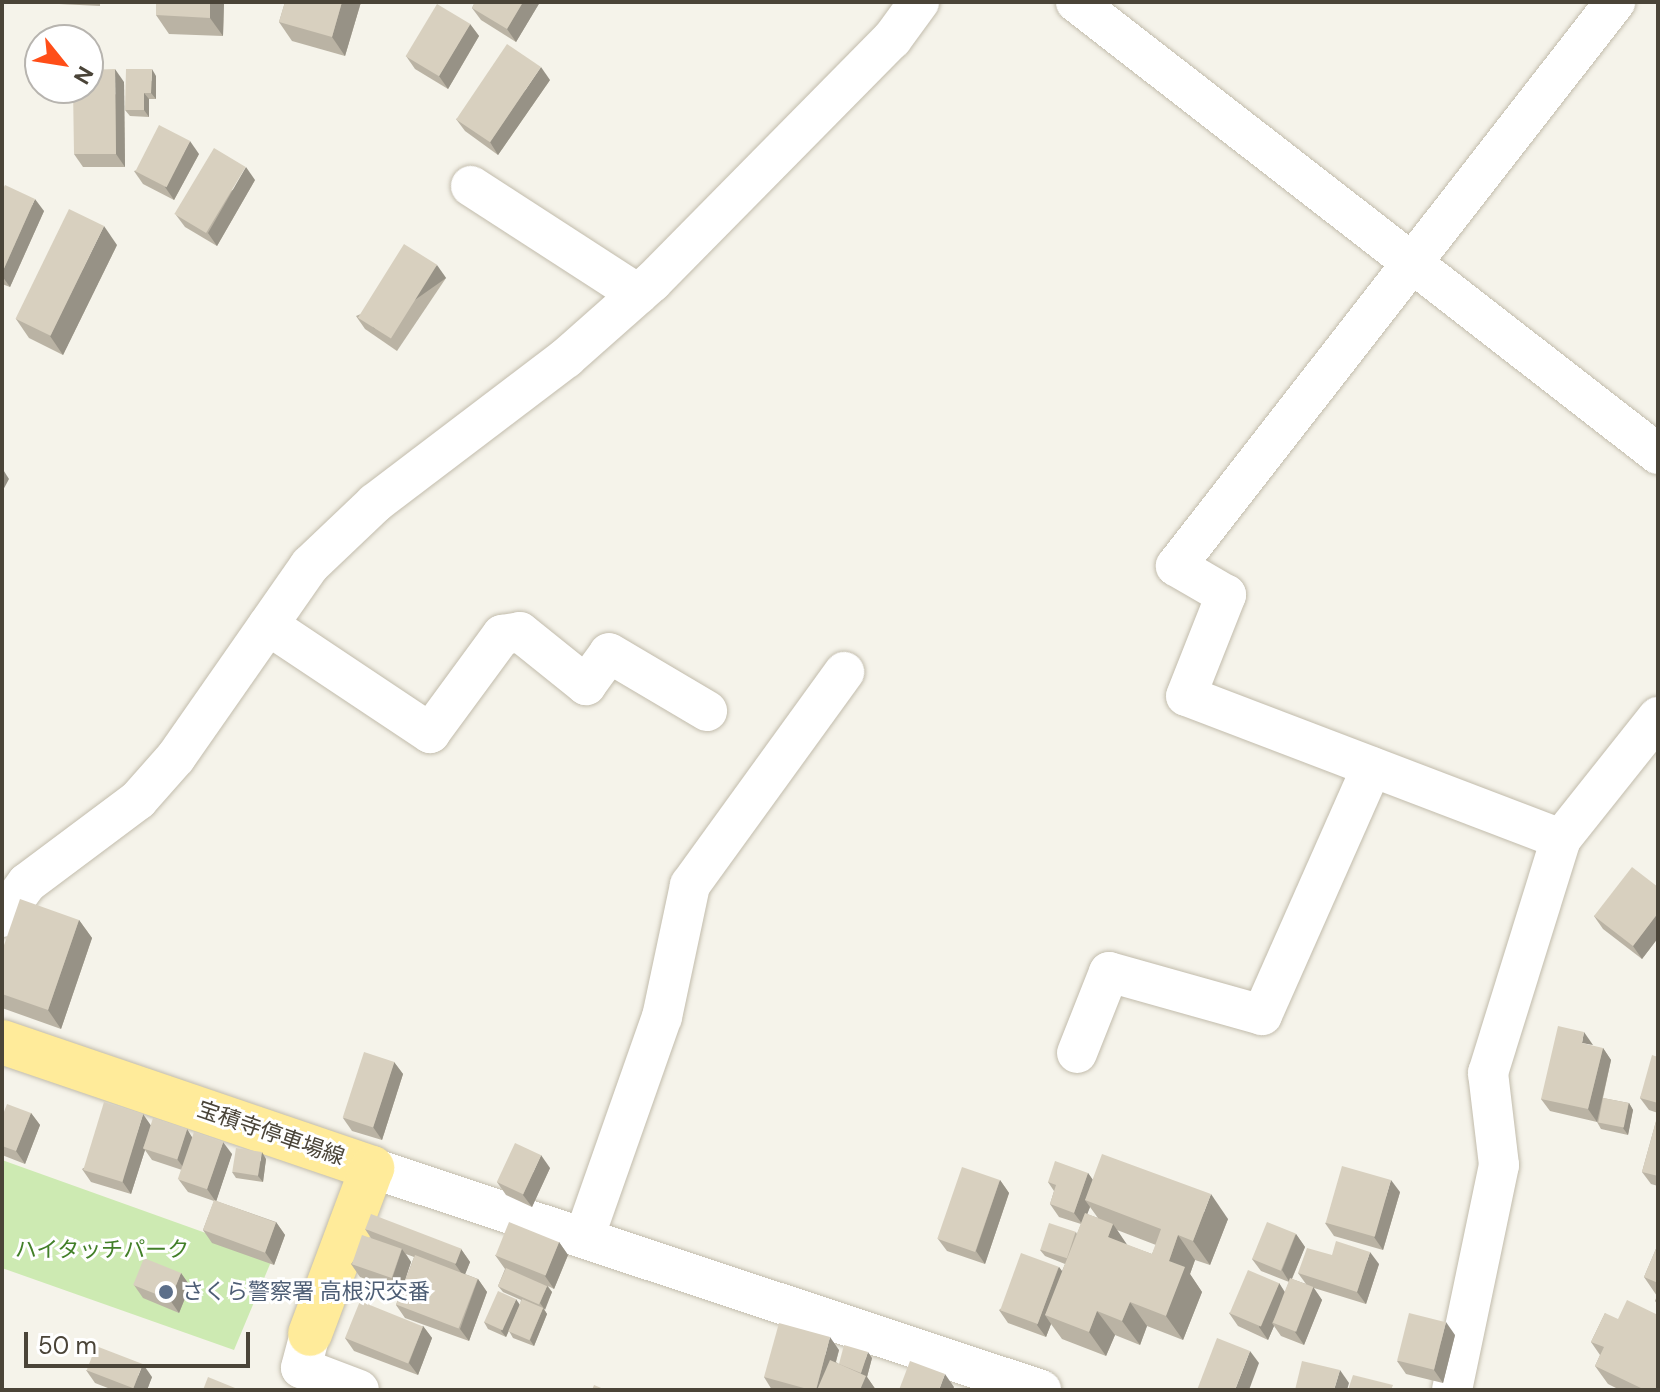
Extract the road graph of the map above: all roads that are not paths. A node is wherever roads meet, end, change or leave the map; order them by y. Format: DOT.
graph roads {
  1 [pos="919,2"];
  2 [pos="1076,2"];
  3 [pos="1615,2"];
  4 [pos="471,186"];
  5 [pos="1412,263"];
  6 [pos="638,294"];
  7 [pos="1658,454"];
  8 [pos="268,625"];
  9 [pos="844,672"];
  10 [pos="707,711"];
  11 [pos="1658,717"];
  12 [pos="1372,767"];
  13 [pos="1561,839"];
  14 [pos="2,917"];
  15 [pos="2,1042"];
  16 [pos="1077,1053"];
  17 [pos="372,1168"];
  18 [pos="584,1238"];
  19 [pos="310,1334"];
  20 [pos="359,1390"];
  21 [pos="1041,1390"];
  22 [pos="1452,1390"];
  1 -- 6 [label="street"];
  2 -- 5 [label="street"];
  3 -- 5 [label="street"];
  4 -- 6 [label="street"];
  5 -- 7 [label="street"];
  5 -- 12 [label="street"];
  6 -- 8 [label="street"];
  8 -- 10 [label="street"];
  8 -- 14 [label="street"];
  9 -- 18 [label="street"];
  11 -- 13 [label="street"];
  12 -- 13 [label="street"];
  12 -- 16 [label="street"];
  13 -- 22 [label="street"];
  15 -- 17 [label="main road, 宝積寺停車場線"];
  17 -- 18 [label="street"];
  17 -- 19 [label="main road, 宝積寺停車場線"];
  18 -- 21 [label="street"];
  19 -- 20 [label="street"];
}
